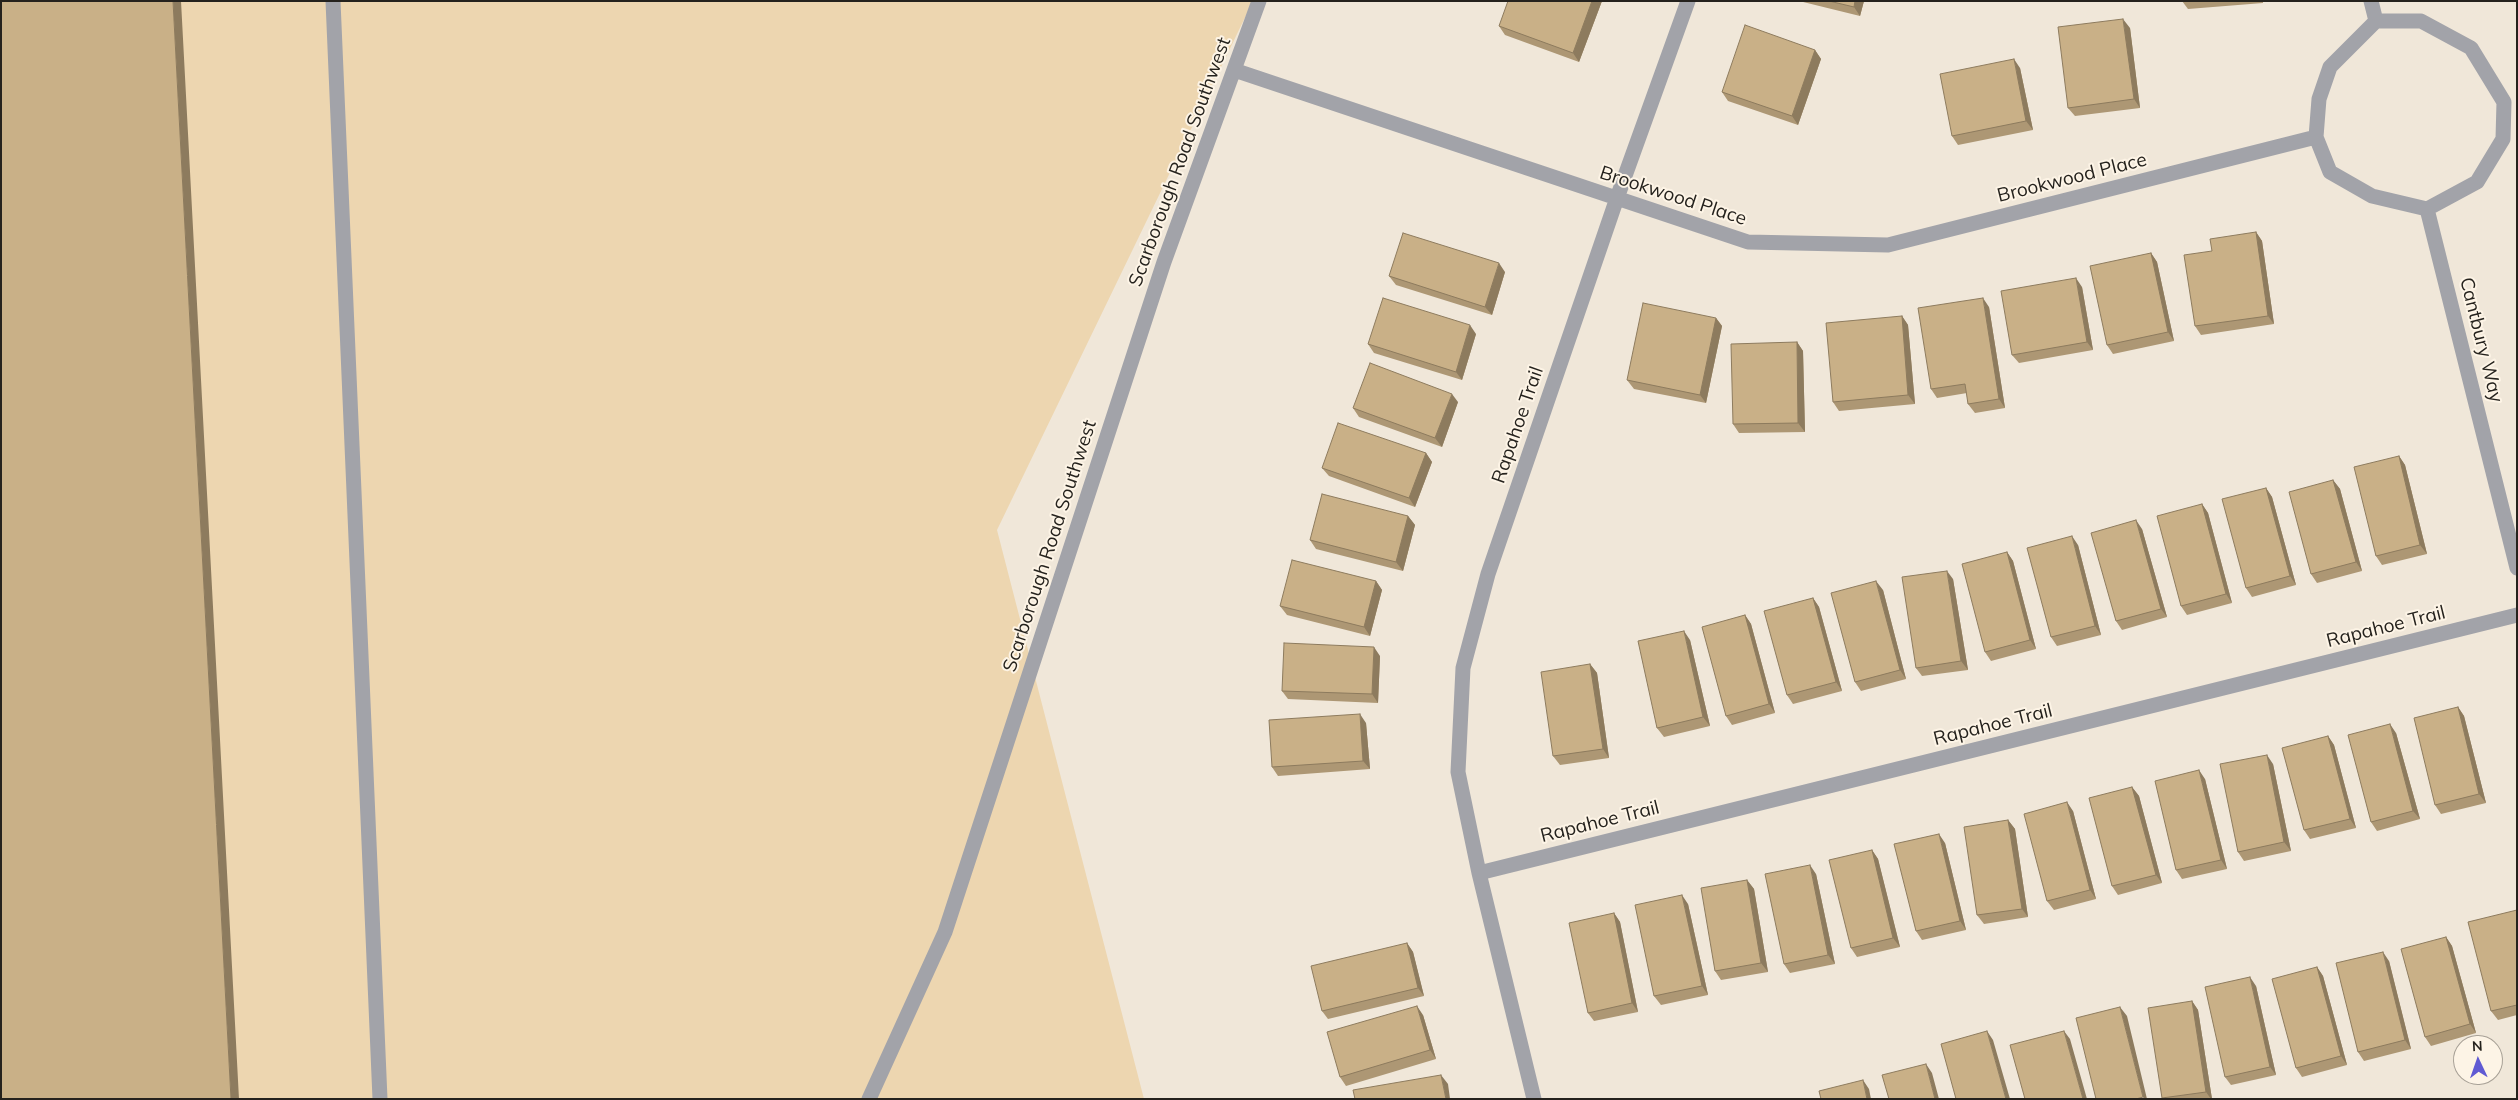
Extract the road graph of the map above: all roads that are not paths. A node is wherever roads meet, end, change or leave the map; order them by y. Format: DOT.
graph roads {
  1 [pos="333,1"];
  2 [pos="1259,1"];
  3 [pos="1688,1"];
  4 [pos="2371,1"];
  5 [pos="2376,21"];
  6 [pos="1234,70"];
  7 [pos="2510,100"];
  8 [pos="2316,137"];
  9 [pos="1617,198"];
  10 [pos="2427,209"];
  11 [pos="2517,568"];
  12 [pos="2517,615"];
  13 [pos="1479,873"];
  14 [pos="380,1099"];
  15 [pos="869,1099"];
  16 [pos="1534,1099"];
  1 -- 14 [label="street"];
  2 -- 6 [label="street, Scarborough Road Southwest"];
  3 -- 9 [label="street, Rapahoe Trail"];
  4 -- 5 [label="street"];
  5 -- 7 [label="street"];
  5 -- 8 [label="street"];
  6 -- 9 [label="street, Brookwood Place"];
  6 -- 15 [label="street, Scarborough Road Southwest"];
  7 -- 10 [label="street"];
  8 -- 9 [label="street, Brookwood Place"];
  8 -- 10 [label="street"];
  9 -- 13 [label="street, Rapahoe Trail"];
  10 -- 11 [label="street, Cantbury Way"];
  12 -- 13 [label="street, Rapahoe Trail"];
  13 -- 16 [label="street, Rapahoe Trail"];
}
